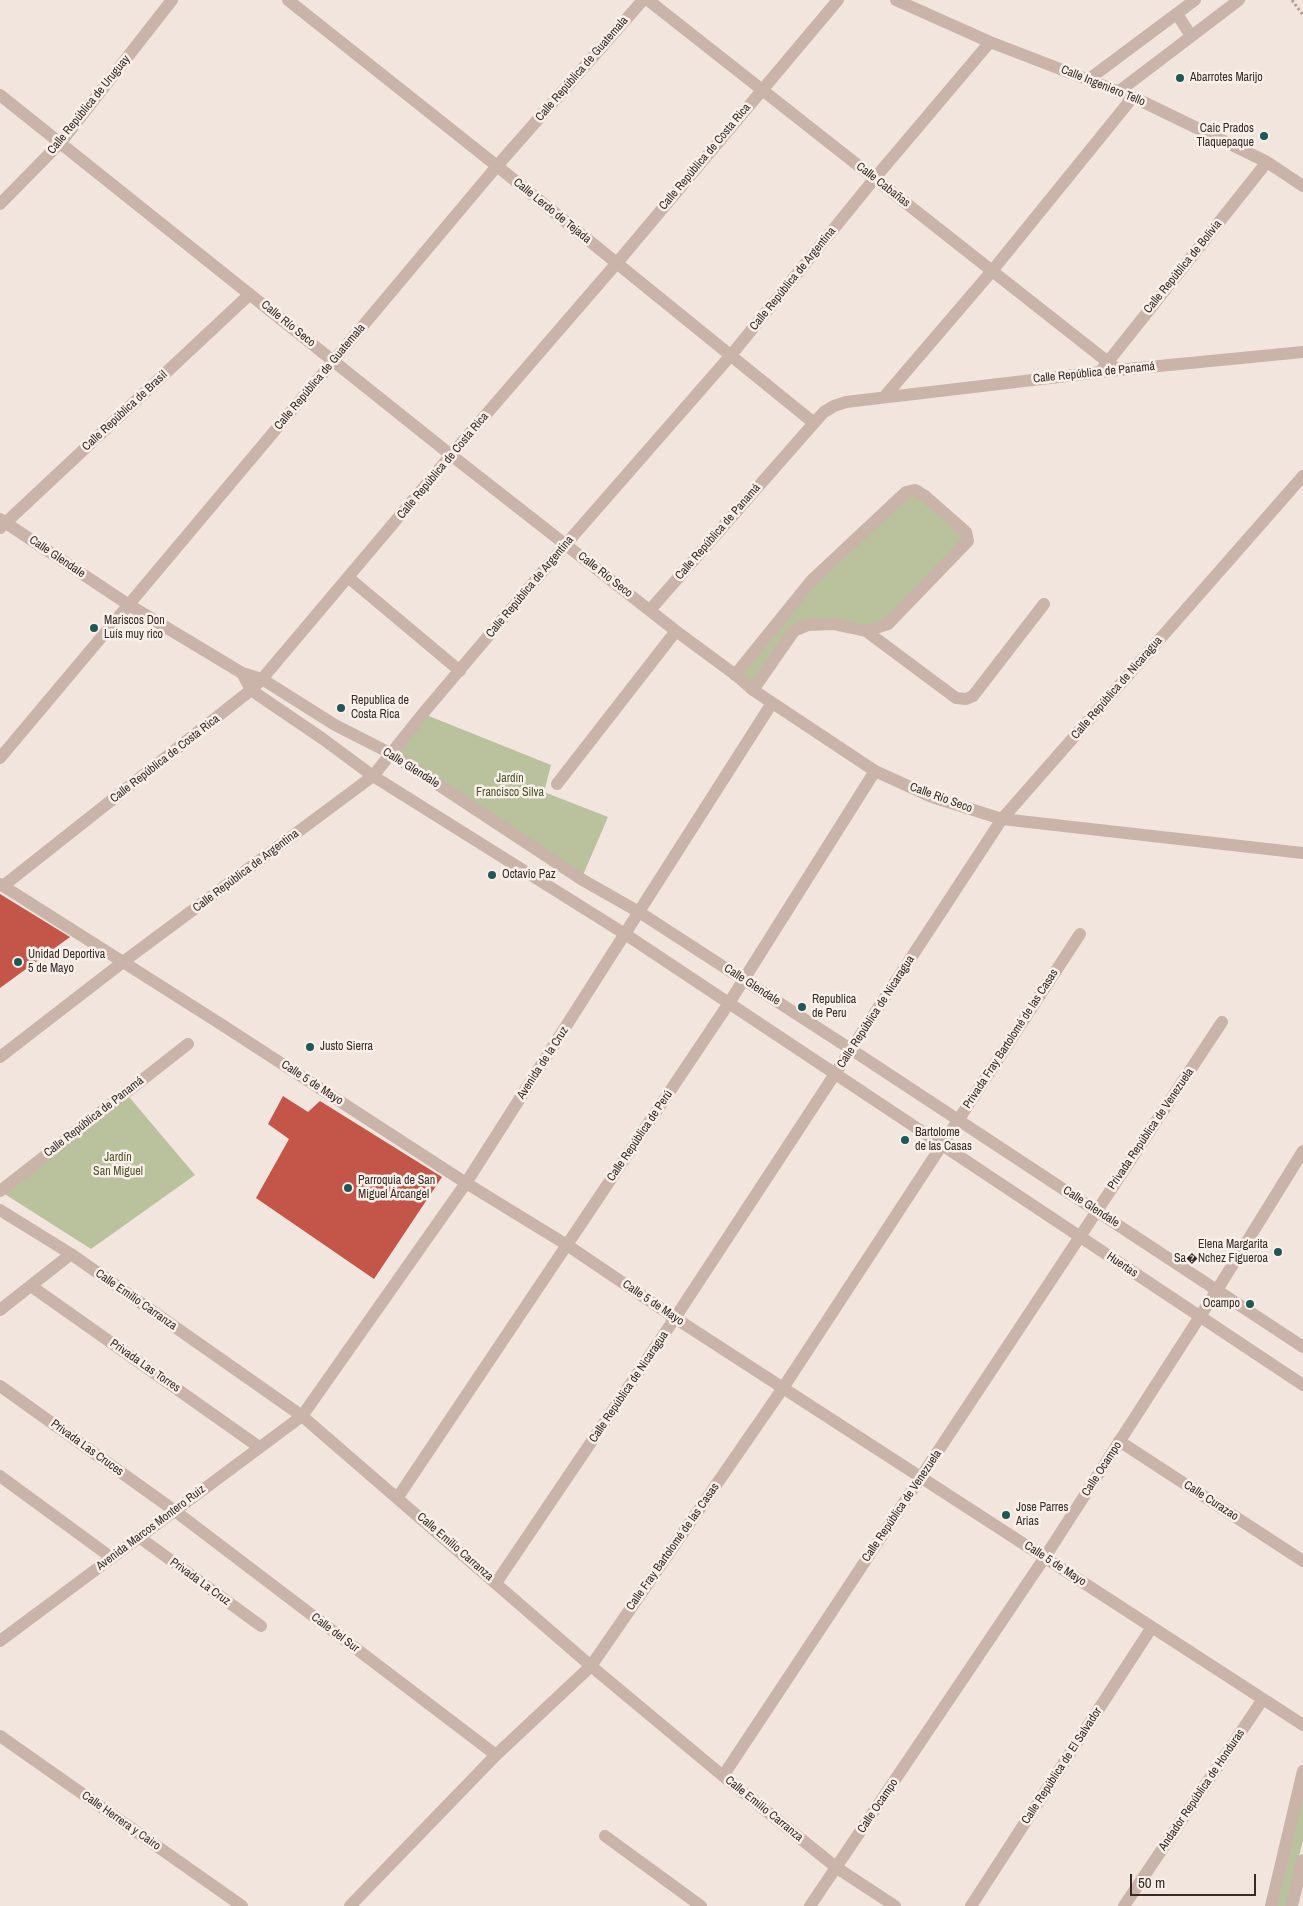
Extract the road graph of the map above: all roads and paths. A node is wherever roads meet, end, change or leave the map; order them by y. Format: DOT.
graph roads {
  1 [pos="172,0"];
  2 [pos="288,0"];
  3 [pos="643,0"];
  4 [pos="648,0"];
  5 [pos="838,0"];
  6 [pos="896,0"];
  7 [pos="1195,0"];
  8 [pos="1239,0"];
  9 [pos="1292,0"];
  10 [pos="1177,14"];
  11 [pos="1303,14"];
  12 [pos="1191,36"];
  13 [pos="990,42"];
  14 [pos="1089,79"];
  15 [pos="762,89"];
  16 [pos="1118,92"];
  17 [pos="0,95"];
  18 [pos="1132,97"];
  19 [pos="61,142"];
  20 [pos="1267,162"];
  21 [pos="497,166"];
  22 [pos="875,178"];
  23 [pos="1303,186"];
  24 [pos="0,204"];
  25 [pos="616,264"];
  26 [pos="992,271"];
  27 [pos="250,294"];
  28 [pos="1303,352"];
  29 [pos="732,354"];
  30 [pos="334,361"];
  31 [pos="1108,361"];
  32 [pos="1118,370"];
  33 [pos="1100,372"];
  34 [pos="885,396"];
  35 [pos="814,423"];
  36 [pos="451,455"];
  37 [pos="1303,476"];
  38 [pos="2,523"];
  39 [pos="566,544"];
  40 [pos="349,578"];
  41 [pos="1044,604"];
  42 [pos="129,605"];
  43 [pos="650,610"];
  44 [pos="781,620"];
  45 [pos="676,631"];
  46 [pos="794,631"];
  47 [pos="866,631"];
  48 [pos="460,671"];
  49 [pos="242,673"];
  50 [pos="735,675"];
  51 [pos="262,679"];
  52 [pos="251,690"];
  53 [pos="753,690"];
  54 [pos="772,702"];
  55 [pos="390,754"];
  56 [pos="0,758"];
  57 [pos="875,771"];
  58 [pos="373,776"];
  59 [pos="557,784"];
  60 [pos="1002,819"];
  61 [pos="1303,853"];
  62 [pos="2,885"];
  63 [pos="639,912"];
  64 [pos="625,934"];
  65 [pos="1080,934"];
  66 [pos="123,962"];
  67 [pos="744,980"];
  68 [pos="729,1003"];
  69 [pos="1222,1022"];
  70 [pos="188,1044"];
  71 [pos="852,1050"];
  72 [pos="0,1057"];
  73 [pos="836,1074"];
  74 [pos="958,1120"];
  75 [pos="942,1145"];
  76 [pos="1303,1151"];
  77 [pos="466,1183"];
  78 [pos="0,1191"];
  79 [pos="0,1210"];
  80 [pos="1096,1211"];
  81 [pos="1080,1236"];
  82 [pos="567,1245"];
  83 [pos="71,1254"];
  84 [pos="31,1286"];
  85 [pos="1216,1290"];
  86 [pos="0,1310"];
  87 [pos="1200,1316"];
  88 [pos="676,1318"];
  89 [pos="1303,1347"];
  90 [pos="1303,1385"];
  91 [pos="0,1386"];
  92 [pos="782,1388"];
  93 [pos="302,1416"];
  94 [pos="1119,1441"];
  95 [pos="259,1447"];
  96 [pos="0,1476"];
  97 [pos="921,1477"];
  98 [pos="398,1497"];
  99 [pos="175,1511"];
  100 [pos="139,1537"];
  101 [pos="1045,1557"];
  102 [pos="112,1558"];
  103 [pos="1303,1561"];
  104 [pos="496,1583"];
  105 [pos="260,1626"];
  106 [pos="1152,1627"];
  107 [pos="0,1641"];
  108 [pos="591,1666"];
  109 [pos="1263,1699"];
  110 [pos="1303,1725"];
  111 [pos="0,1736"];
  112 [pos="496,1755"];
  113 [pos="1303,1771"];
  114 [pos="723,1776"];
  115 [pos="606,1836"];
  116 [pos="1303,1860"];
  117 [pos="837,1868"];
  118 [pos="242,1906"];
  119 [pos="350,1906"];
  120 [pos="701,1906"];
  121 [pos="810,1906"];
  122 [pos="895,1906"];
  123 [pos="971,1906"];
  124 [pos="1124,1906"];
  125 [pos="1270,1906"];
  126 [pos="1292,1906"];
  1 -- 19 [label="street, Calle República de Uruguay"];
  2 -- 21 [label="street, Calle Lerdo de Tejada"];
  3 -- 21 [label="street, Calle República de Guatemala"];
  4 -- 15 [label="street, Calle Cabañas"];
  5 -- 15 [label="street, Calle República de Costa Rica"];
  6 -- 13 [label="street, Calle Ingeniero Tello"];
  7 -- 10 [label="street"];
  8 -- 12 [label="street"];
  9 -- 11 [label="path"];
  10 -- 12 [label="street"];
  10 -- 14 [label="street"];
  12 -- 16 [label="street"];
  13 -- 14 [label="street, Calle Ingeniero Tello"];
  13 -- 22 [label="street, Calle República de Argentina"];
  14 -- 16 [label="street, Calle Ingeniero Tello"];
  15 -- 22 [label="street, Calle Cabañas"];
  15 -- 25 [label="street, Calle República de Costa Rica"];
  16 -- 18 [label="street, Calle Ingeniero Tello"];
  17 -- 19 [label="street, Calle Río Seco"];
  18 -- 20 [label="street, Calle Ingeniero Tello"];
  18 -- 26 [label="street"];
  19 -- 24 [label="street, Calle República de Uruguay"];
  19 -- 27 [label="street, Calle Río Seco"];
  20 -- 23 [label="street, Calle Ingeniero Tello"];
  20 -- 31 [label="street, Calle República de Bolivia"];
  21 -- 25 [label="street, Calle Lerdo de Tejada"];
  21 -- 30 [label="street, Calle República de Guatemala"];
  22 -- 26 [label="street, Calle Cabañas"];
  22 -- 29 [label="street, Calle República de Argentina"];
  25 -- 29 [label="street, Calle Lerdo de Tejada"];
  25 -- 36 [label="street, Calle República de Costa Rica"];
  26 -- 31 [label="street, Calle Cabañas"];
  26 -- 34 [label="street"];
  27 -- 30 [label="street, Calle Río Seco"];
  27 -- 38 [label="street, Calle República de Brasil"];
  28 -- 32 [label="street, Calle República de Panamá"];
  29 -- 35 [label="street, Calle Lerdo de Tejada"];
  29 -- 39 [label="street, Calle República de Argentina"];
  30 -- 36 [label="street, Calle Río Seco"];
  30 -- 42 [label="street, Calle República de Guatemala"];
  31 -- 32 [label="street, Calle Cabañas"];
  31 -- 33 [label="street, Calle República de Bolivia"];
  32 -- 33 [label="street, Calle República de Panamá"];
  33 -- 34 [label="street, Calle República de Panamá"];
  34 -- 35 [label="street, Calle República de Panamá"];
  35 -- 43 [label="street, Calle República de Panamá"];
  36 -- 39 [label="street, Calle Río Seco"];
  36 -- 40 [label="street, Calle República de Costa Rica"];
  37 -- 60 [label="street, Calle República de Nicaragua"];
  38 -- 42 [label="street, Calle Glendale"];
  39 -- 43 [label="street, Calle Río Seco"];
  39 -- 48 [label="street, Calle República de Argentina"];
  40 -- 48 [label="street"];
  40 -- 51 [label="street, Calle República de Costa Rica"];
  41 -- 47 [label="street"];
  42 -- 49 [label="street, Calle Glendale"];
  42 -- 56 [label="street, Calle República de Guatemala"];
  43 -- 45 [label="street, Calle Río Seco"];
  44 -- 46 [label="street"];
  44 -- 47 [label="street"];
  44 -- 50 [label="street"];
  45 -- 50 [label="street, Calle Río Seco"];
  45 -- 59 [label="street"];
  46 -- 47 [label="street"];
  46 -- 53 [label="street"];
  48 -- 55 [label="street, Calle República de Argentina"];
  49 -- 51 [label="street, Calle Glendale"];
  49 -- 52 [label="street"];
  50 -- 53 [label="street, Calle Río Seco"];
  51 -- 52 [label="street, Calle República de Costa Rica"];
  51 -- 55 [label="street, Calle Glendale"];
  52 -- 58 [label="street"];
  52 -- 62 [label="street, Calle República de Costa Rica"];
  53 -- 54 [label="street, Calle Río Seco"];
  54 -- 57 [label="street, Calle Río Seco"];
  54 -- 63 [label="street, Avenida de la Cruz"];
  55 -- 58 [label="street, Calle República de Argentina"];
  55 -- 63 [label="street, Calle Glendale"];
  57 -- 60 [label="street, Calle Río Seco"];
  57 -- 67 [label="street, Calle República de Perú"];
  58 -- 64 [label="street"];
  58 -- 66 [label="street, Calle República de Argentina"];
  60 -- 61 [label="street, Calle Río Seco"];
  60 -- 71 [label="street, Calle República de Nicaragua"];
  62 -- 66 [label="street, Calle 5 de Mayo"];
  63 -- 64 [label="street, Avenida de la Cruz"];
  63 -- 67 [label="street, Calle Glendale"];
  64 -- 68 [label="street"];
  64 -- 77 [label="street, Avenida de la Cruz"];
  65 -- 74 [label="street, Privada Fray Bartolomé de las Casas"];
  66 -- 72 [label="street, Calle República de Argentina"];
  66 -- 77 [label="street, Calle 5 de Mayo"];
  67 -- 68 [label="street, Calle República de Perú"];
  67 -- 71 [label="street, Calle Glendale"];
  68 -- 73 [label="street"];
  68 -- 82 [label="street, Calle República de Perú"];
  69 -- 80 [label="street, Privada República de Venezuela"];
  70 -- 78 [label="street, Calle República de Panamá"];
  71 -- 73 [label="street, Calle República de Nicaragua"];
  71 -- 74 [label="street, Calle Glendale"];
  73 -- 75 [label="street"];
  73 -- 88 [label="street, Calle República de Nicaragua"];
  74 -- 75 [label="street, Privada Fray Bartolomé de las Casas"];
  74 -- 80 [label="street, Calle Glendale"];
  75 -- 81 [label="street, Huertas"];
  75 -- 92 [label="street, Calle Fray Bartolomé de las Casas"];
  76 -- 85 [label="street, Calle Ocampo"];
  77 -- 82 [label="street, Calle 5 de Mayo"];
  77 -- 93 [label="street, Avenida de la Cruz"];
  79 -- 83 [label="street, Calle Emilio Carranza"];
  80 -- 81 [label="street, Privada República de Venezuela"];
  80 -- 85 [label="street, Calle Glendale"];
  81 -- 87 [label="street, Huertas"];
  81 -- 97 [label="street, Calle República de Venezuela"];
  82 -- 88 [label="street, Calle 5 de Mayo"];
  82 -- 98 [label="street, Calle República de Perú"];
  83 -- 84 [label="street"];
  83 -- 93 [label="street, Calle Emilio Carranza"];
  84 -- 86 [label="street"];
  84 -- 95 [label="street, Privada Las Torres"];
  85 -- 87 [label="street, Calle Ocampo"];
  85 -- 89 [label="street, Calle Glendale"];
  87 -- 90 [label="street, Huertas"];
  87 -- 94 [label="street, Calle Ocampo"];
  88 -- 92 [label="street, Calle 5 de Mayo"];
  88 -- 104 [label="street, Calle República de Nicaragua"];
  91 -- 99 [label="street, Privada Las Cruces"];
  92 -- 97 [label="street, Calle 5 de Mayo"];
  92 -- 108 [label="street, Calle Fray Bartolomé de las Casas"];
  93 -- 95 [label="street, Avenida Marcos Montero Ruiz"];
  93 -- 98 [label="street, Calle Emilio Carranza"];
  94 -- 101 [label="street, Calle Ocampo"];
  94 -- 103 [label="street, Calle Curazao"];
  95 -- 99 [label="street, Avenida Marcos Montero Ruiz"];
  96 -- 102 [label="street"];
  97 -- 101 [label="street, Calle 5 de Mayo"];
  97 -- 114 [label="street, Calle República de Venezuela"];
  98 -- 104 [label="street, Calle Emilio Carranza"];
  99 -- 100 [label="street, Avenida Marcos Montero Ruiz"];
  99 -- 112 [label="street, Calle del Sur"];
  100 -- 102 [label="street, Avenida Marcos Montero Ruiz"];
  100 -- 105 [label="street, Privada La Cruz"];
  101 -- 106 [label="street, Calle 5 de Mayo"];
  101 -- 117 [label="street, Calle Ocampo"];
  102 -- 107 [label="street, Avenida Marcos Montero Ruiz"];
  104 -- 108 [label="street, Calle Emilio Carranza"];
  106 -- 109 [label="street, Calle 5 de Mayo"];
  106 -- 123 [label="street, Calle República de El Salvador"];
  108 -- 112 [label="street, Calle Fray Bartolomé de las Casas"];
  108 -- 114 [label="street, Calle Emilio Carranza"];
  109 -- 110 [label="street, Calle 5 de Mayo"];
  109 -- 124 [label="street, Andador República de Honduras"];
  111 -- 118 [label="street, Calle Herrera y Cairo"];
  112 -- 119 [label="street, Calle Fray Bartolomé de las Casas"];
  113 -- 125 [label="street"];
  114 -- 117 [label="street, Calle Emilio Carranza"];
  115 -- 120 [label="street"];
  116 -- 126 [label="street"];
  117 -- 121 [label="street, Calle Ocampo"];
  117 -- 122 [label="street, Calle Emilio Carranza"];
}
